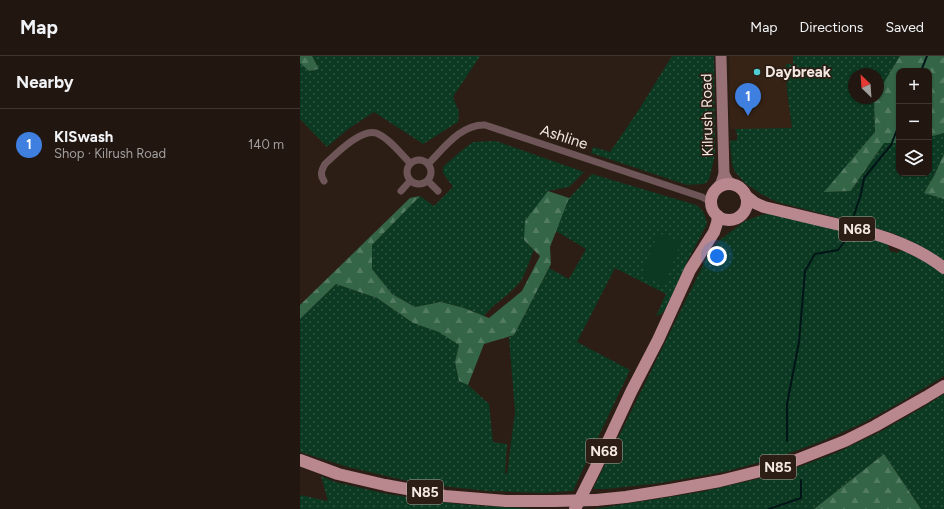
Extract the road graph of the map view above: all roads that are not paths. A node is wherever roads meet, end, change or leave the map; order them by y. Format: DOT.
graph roads {
  1 [pos="721,56"];
  2 [pos="410,163"];
  3 [pos="428,164"];
  4 [pos="724,174"];
  5 [pos="324,181"];
  6 [pos="410,181"];
  7 [pos="428,181"];
  8 [pos="734,184"];
  9 [pos="401,191"];
  10 [pos="438,191"];
  11 [pos="711,196"];
  12 [pos="746,196"];
  13 [pos="764,207"];
  14 [pos="718,216"];
  15 [pos="738,217"];
  16 [pos="708,241"];
  17 [pos="944,268"];
  18 [pos="944,386"];
  19 [pos="300,460"];
  20 [pos="575,509"];
  1 -- 4 [label="main road, Kilrush Road"];
  2 -- 3 [label="street"];
  2 -- 5 [label="street"];
  2 -- 6 [label="street"];
  3 -- 7 [label="street"];
  3 -- 11 [label="street, Ashline"];
  4 -- 8 [label="main road, Kilrush Road"];
  4 -- 11 [label="main road, Kilrush Road"];
  6 -- 7 [label="street"];
  6 -- 9 [label="street"];
  7 -- 10 [label="street"];
  8 -- 11 [label="main road"];
  8 -- 12 [label="main road, N68"];
  11 -- 14 [label="main road"];
  12 -- 13 [label="main road, N68"];
  12 -- 15 [label="main road"];
  13 -- 15 [label="main road, N68"];
  13 -- 17 [label="main road, N68"];
  14 -- 15 [label="main road"];
  14 -- 16 [label="main road, N68"];
  15 -- 16 [label="main road, N68"];
  16 -- 20 [label="main road, N68"];
  18 -- 19 [label="main road, N85, bridge"];
}
